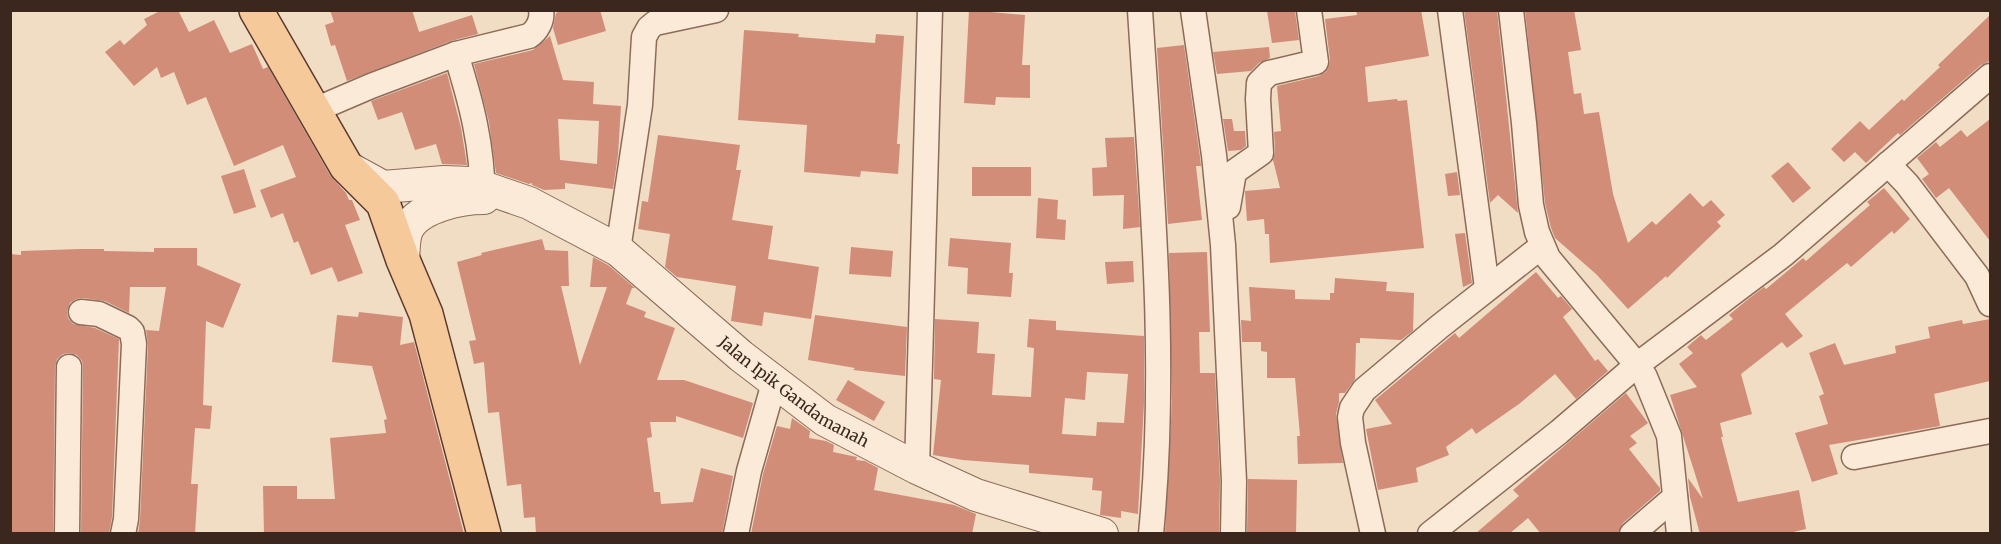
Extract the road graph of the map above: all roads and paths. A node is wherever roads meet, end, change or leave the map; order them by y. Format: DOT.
graph roads {
  1 [pos="256,10"];
  2 [pos="541,10"];
  3 [pos="716,10"];
  4 [pos="930,10"];
  5 [pos="1140,10"];
  6 [pos="1193,10"];
  7 [pos="1309,10"];
  8 [pos="1450,10"];
  9 [pos="1511,10"];
  10 [pos="456,54"];
  11 [pos="1990,76"];
  12 [pos="315,110"];
  13 [pos="1888,164"];
  14 [pos="346,166"];
  15 [pos="483,192"];
  16 [pos="1223,245"];
  17 [pos="1542,246"];
  18 [pos="618,249"];
  19 [pos="403,260"];
  20 [pos="1487,288"];
  21 [pos="1990,304"];
  22 [pos="81,312"];
  23 [pos="1637,365"];
  24 [pos="69,367"];
  25 [pos="774,383"];
  26 [pos="1990,431"];
  27 [pos="1854,457"];
  28 [pos="917,468"];
  29 [pos="1675,497"];
  30 [pos="1061,527"];
  31 [pos="67,534"];
  32 [pos="123,534"];
  33 [pos="484,534"];
  34 [pos="736,534"];
  35 [pos="1102,534"];
  36 [pos="1151,534"];
  37 [pos="1233,534"];
  38 [pos="1372,534"];
  39 [pos="1430,534"];
  40 [pos="1632,534"];
  41 [pos="1679,534"];
  1 -- 12 [label="main road"];
  2 -- 10 [label="street"];
  3 -- 18 [label="street"];
  4 -- 28 [label="street"];
  5 -- 36 [label="street"];
  6 -- 16 [label="street"];
  7 -- 16 [label="street"];
  8 -- 20 [label="street"];
  9 -- 17 [label="street"];
  10 -- 12 [label="street"];
  10 -- 15 [label="street"];
  11 -- 13 [label="street"];
  12 -- 14 [label="main road"];
  13 -- 21 [label="street"];
  13 -- 23 [label="street"];
  14 -- 15 [label="street, Jalan Ipik Gandamanah"];
  14 -- 19 [label="main road"];
  15 -- 18 [label="street, Jalan Ipik Gandamanah"];
  15 -- 19 [label="street, Jalan Ipik Gandamanah"];
  16 -- 37 [label="street"];
  17 -- 20 [label="street"];
  17 -- 23 [label="street"];
  18 -- 25 [label="street, Jalan Ipik Gandamanah"];
  19 -- 33 [label="main road"];
  20 -- 38 [label="street"];
  22 -- 32 [label="street"];
  23 -- 29 [label="street"];
  23 -- 39 [label="street"];
  24 -- 31 [label="street"];
  25 -- 28 [label="street, Jalan Ipik Gandamanah"];
  25 -- 34 [label="street"];
  26 -- 27 [label="street"];
  28 -- 30 [label="street, Jalan Ipik Gandamanah"];
  29 -- 40 [label="street"];
  29 -- 41 [label="street"];
  30 -- 35 [label="street, Jalan Ipik Gandamanah"];
}
